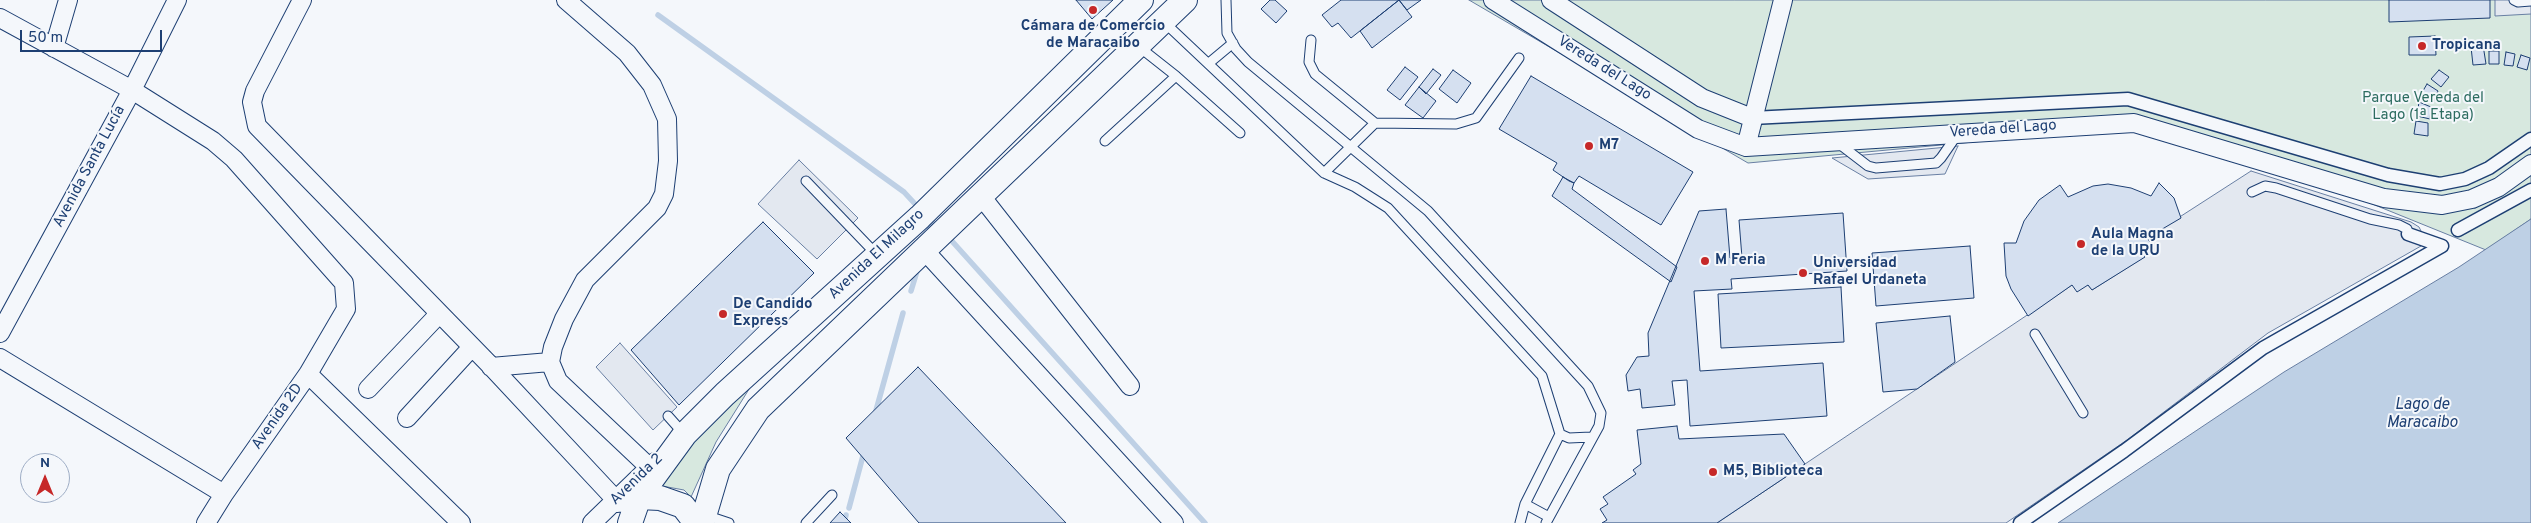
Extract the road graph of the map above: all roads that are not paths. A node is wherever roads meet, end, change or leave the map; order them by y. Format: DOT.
graph roads {
  1 [pos="68,0"];
  2 [pos="177,0"];
  3 [pos="302,0"];
  4 [pos="566,0"];
  5 [pos="1141,0"];
  6 [pos="1185,0"];
  7 [pos="1226,0"];
  8 [pos="1493,0"];
  9 [pos="1551,0"];
  10 [pos="1783,0"];
  11 [pos="2514,0"];
  12 [pos="2531,1"];
  13 [pos="0,18"];
  14 [pos="1163,21"];
  15 [pos="1311,40"];
  16 [pos="1233,43"];
  17 [pos="1137,45"];
  18 [pos="54,48"];
  19 [pos="1519,58"];
  20 [pos="1209,63"];
  21 [pos="1176,76"];
  22 [pos="132,90"];
  23 [pos="1752,118"];
  24 [pos="1374,123"];
  25 [pos="1240,133"];
  26 [pos="1958,133"];
  27 [pos="2531,139"];
  28 [pos="1105,140"];
  29 [pos="1836,141"];
  30 [pos="1350,145"];
  31 [pos="1746,146"];
  32 [pos="2531,164"];
  33 [pos="1324,173"];
  34 [pos="806,181"];
  35 [pos="2531,190"];
  36 [pos="2252,192"];
  37 [pos="981,196"];
  38 [pos="2458,230"];
  39 [pos="2408,234"];
  40 [pos="924,250"];
  41 [pos="877,256"];
  42 [pos="439,314"];
  43 [pos="0,333"];
  44 [pos="2035,334"];
  45 [pos="472,347"];
  46 [pos="0,358"];
  47 [pos="550,362"];
  48 [pos="491,367"];
  49 [pos="308,374"];
  50 [pos="1130,386"];
  51 [pos="368,389"];
  52 [pos="2083,413"];
  53 [pos="668,416"];
  54 [pos="407,418"];
  55 [pos="1560,434"];
  56 [pos="683,436"];
  57 [pos="1591,437"];
  58 [pos="649,467"];
  59 [pos="224,494"];
  60 [pos="832,495"];
  61 [pos="639,498"];
  62 [pos="616,500"];
  63 [pos="1525,504"];
  64 [pos="701,520"];
  65 [pos="1547,520"];
  66 [pos="206,523"];
  67 [pos="461,523"];
  68 [pos="592,523"];
  69 [pos="630,523"];
  70 [pos="729,523"];
  71 [pos="806,523"];
  72 [pos="1174,523"];
  73 [pos="1520,523"];
  74 [pos="2020,523"];
  1 -- 18 [label="street"];
  2 -- 22 [label="street, Avenida Santa Lucía"];
  3 -- 42 [label="street"];
  4 -- 47 [label="street"];
  5 -- 41 [label="main road, Avenida El Milagro"];
  6 -- 14 [label="main road, Avenida El Milagro"];
  7 -- 16 [label="lane"];
  8 -- 31 [label="street, Vereda del Lago"];
  9 -- 23 [label="street, Vereda del Lago"];
  10 -- 23 [label="street"];
  11 -- 12 [label="lane"];
  13 -- 18 [label="street"];
  14 -- 17 [label="main road, Avenida El Milagro"];
  14 -- 20 [label="lane"];
  15 -- 24 [label="lane"];
  16 -- 20 [label="lane"];
  16 -- 30 [label="lane"];
  17 -- 21 [label="lane"];
  17 -- 37 [label="main road, Avenida El Milagro"];
  18 -- 22 [label="street"];
  19 -- 24 [label="lane"];
  20 -- 33 [label="lane"];
  21 -- 25 [label="lane"];
  21 -- 28 [label="lane"];
  22 -- 43 [label="street, Avenida Santa Lucía"];
  22 -- 49 [label="street, Avenida 2D"];
  23 -- 27 [label="street, Vereda del Lago"];
  23 -- 31 [label="street"];
  24 -- 30 [label="lane"];
  26 -- 29 [label="street, Vereda del Lago"];
  26 -- 29 [label="lane"];
  26 -- 32 [label="street, Vereda del Lago"];
  29 -- 31 [label="street, Vereda del Lago"];
  30 -- 33 [label="lane"];
  30 -- 57 [label="lane"];
  33 -- 55 [label="lane"];
  34 -- 41 [label="lane"];
  35 -- 38 [label="street"];
  36 -- 39 [label="lane"];
  37 -- 40 [label="main road, Avenida El Milagro"];
  37 -- 50 [label="street"];
  39 -- 74 [label="street"];
  40 -- 64 [label="main road, Avenida El Milagro"];
  40 -- 72 [label="street"];
  41 -- 56 [label="main road, Avenida El Milagro"];
  42 -- 45 [label="street"];
  42 -- 51 [label="street"];
  44 -- 52 [label="lane"];
  45 -- 48 [label="street"];
  45 -- 54 [label="street"];
  46 -- 59 [label="street"];
  47 -- 48 [label="street"];
  47 -- 58 [label="street"];
  48 -- 62 [label="street"];
  49 -- 59 [label="street, Avenida 2D"];
  49 -- 67 [label="street"];
  53 -- 56 [label="lane"];
  55 -- 57 [label="lane"];
  55 -- 63 [label="lane"];
  56 -- 58 [label="street, Avenida 2"];
  56 -- 61 [label="main road, Avenida El Milagro"];
  57 -- 65 [label="lane"];
  58 -- 62 [label="street, Avenida 2"];
  59 -- 66 [label="street, Avenida 2D"];
  60 -- 71 [label="lane"];
  61 -- 62 [label="main road"];
  61 -- 64 [label="main road"];
  61 -- 69 [label="main road, Avenida El Milagro"];
  62 -- 68 [label="street, Avenida 2"];
  63 -- 65 [label="lane"];
  63 -- 73 [label="lane"];
  64 -- 70 [label="lane"];
}
